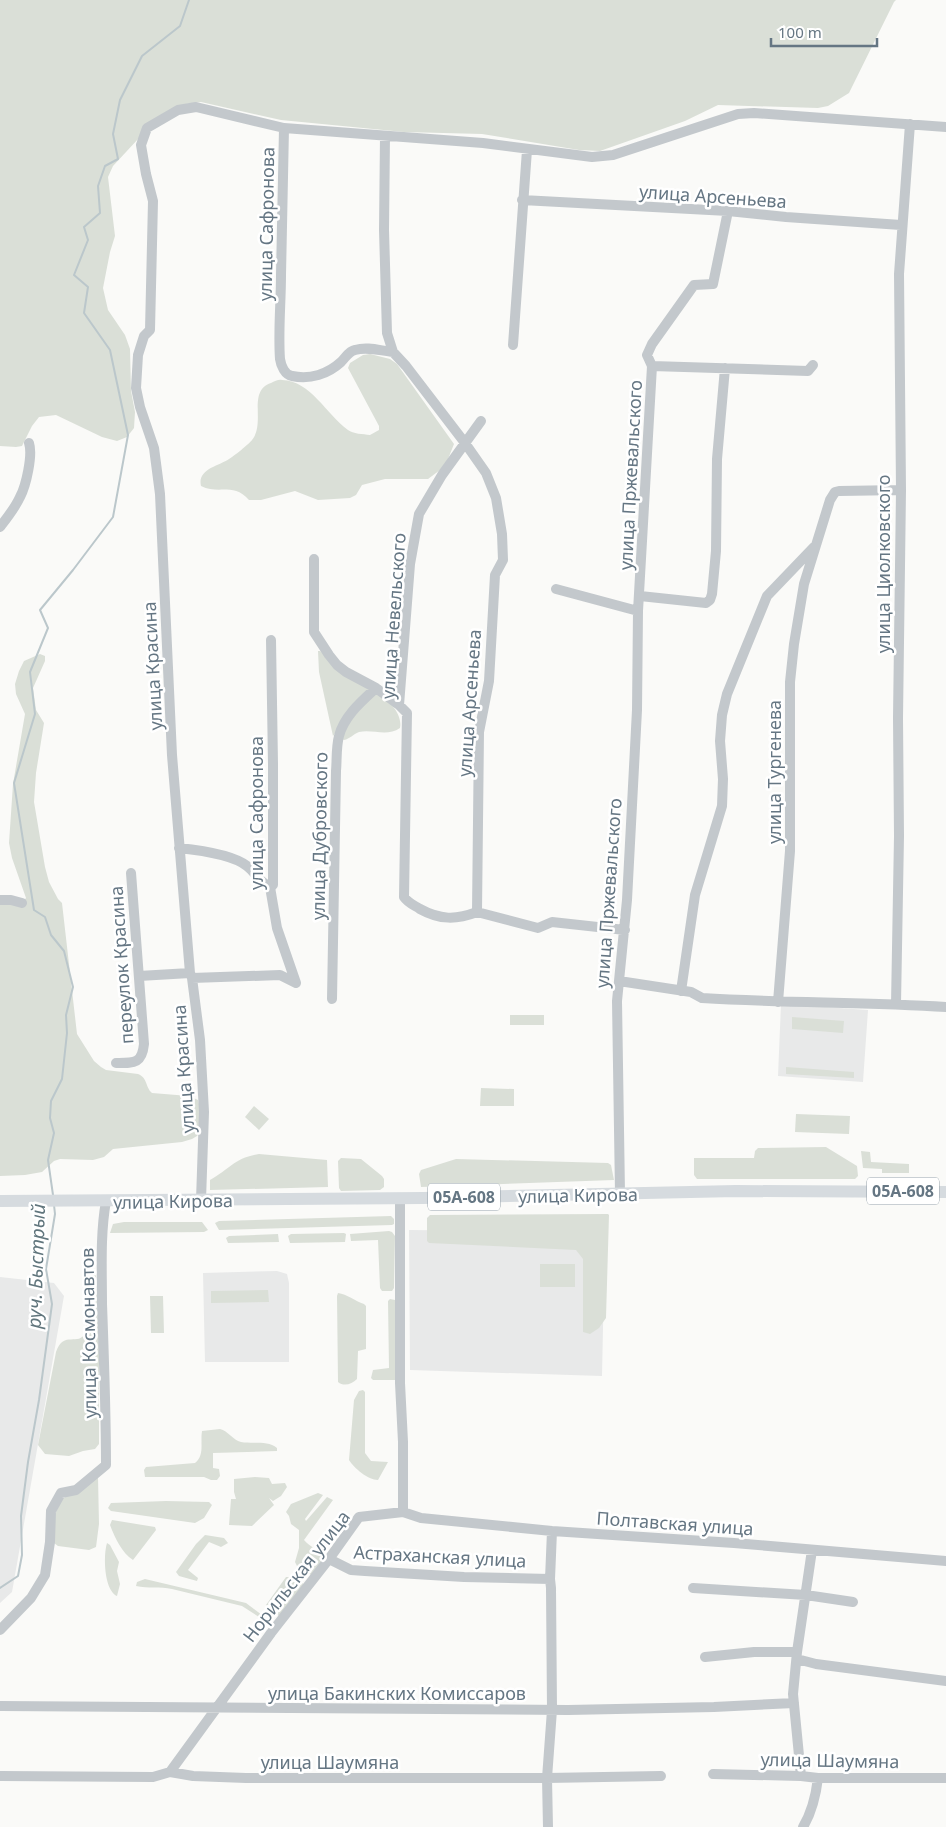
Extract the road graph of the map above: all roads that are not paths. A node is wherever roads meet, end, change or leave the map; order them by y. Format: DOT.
graph roads {
  1 [pos="910,124"];
  2 [pos="946,127"];
  3 [pos="284,128"];
  4 [pos="385,136"];
  5 [pos="527,150"];
  6 [pos="522,200"];
  7 [pos="728,211"];
  8 [pos="902,225"];
  9 [pos="513,345"];
  10 [pos="393,352"];
  11 [pos="813,365"];
  12 [pos="652,366"];
  13 [pos="725,368"];
  14 [pos="481,421"];
  15 [pos="29,443"];
  16 [pos="465,443"];
  17 [pos="901,490"];
  18 [pos="0,527"];
  19 [pos="817,544"];
  20 [pos="314,559"];
  21 [pos="556,589"];
  22 [pos="640,596"];
  23 [pos="638,611"];
  24 [pos="271,640"];
  25 [pos="376,688"];
  26 [pos="399,706"];
  27 [pos="179,848"];
  28 [pos="131,873"];
  29 [pos="270,887"];
  30 [pos="0,900"];
  31 [pos="22,903"];
  32 [pos="477,912"];
  33 [pos="625,930"];
  34 [pos="139,976"];
  35 [pos="191,976"];
  36 [pos="619,981"];
  37 [pos="681,990"];
  38 [pos="332,998"];
  39 [pos="778,1002"];
  40 [pos="896,1004"];
  41 [pos="946,1007"];
  42 [pos="116,1063"];
  43 [pos="946,1192"];
  44 [pos="620,1193"];
  45 [pos="400,1198"];
  46 [pos="201,1200"];
  47 [pos="0,1201"];
  48 [pos="106,1201"];
  49 [pos="403,1512"];
  50 [pos="552,1530"];
  51 [pos="812,1550"];
  52 [pos="329,1559"];
  53 [pos="946,1561"];
  54 [pos="550,1579"];
  55 [pos="693,1588"];
  56 [pos="806,1595"];
  57 [pos="853,1602"];
  58 [pos="0,1630"];
  59 [pos="797,1656"];
  60 [pos="705,1658"];
  61 [pos="946,1681"];
  62 [pos="794,1703"];
  63 [pos="0,1706"];
  64 [pos="218,1707"];
  65 [pos="552,1710"];
  66 [pos="170,1772"];
  67 [pos="713,1774"];
  68 [pos="0,1776"];
  69 [pos="661,1776"];
  70 [pos="801,1776"];
  71 [pos="548,1778"];
  72 [pos="818,1778"];
  73 [pos="946,1778"];
  74 [pos="548,1827"];
  75 [pos="803,1827"];
  1 -- 2 [label="street"];
  1 -- 5 [label="street"];
  1 -- 8 [label="street, улица Циолковского"];
  3 -- 4 [label="street"];
  3 -- 10 [label="street, улица Сафронова"];
  3 -- 27 [label="street, улица Красина"];
  4 -- 5 [label="street"];
  4 -- 10 [label="street"];
  5 -- 6 [label="street"];
  6 -- 7 [label="street, улица Арсеньева"];
  6 -- 9 [label="street"];
  7 -- 8 [label="street, улица Арсеньева"];
  7 -- 12 [label="street, улица Пржевальского"];
  8 -- 17 [label="street, улица Циолковского"];
  10 -- 16 [label="street"];
  11 -- 13 [label="street"];
  12 -- 13 [label="street"];
  12 -- 22 [label="street, улица Пржевальского"];
  13 -- 22 [label="street, улица Пржевальского"];
  14 -- 16 [label="street"];
  15 -- 18 [label="street"];
  16 -- 26 [label="street, улица Невельского"];
  16 -- 32 [label="street, улица Арсеньева"];
  17 -- 19 [label="street, улица Тургенева"];
  17 -- 40 [label="street, улица Циолковского"];
  19 -- 37 [label="street"];
  19 -- 39 [label="street, улица Тургенева"];
  20 -- 25 [label="street"];
  21 -- 23 [label="street"];
  22 -- 23 [label="street, улица Пржевальского"];
  23 -- 33 [label="street, улица Пржевальского"];
  24 -- 29 [label="street, улица Сафронова"];
  25 -- 26 [label="street"];
  25 -- 38 [label="street, улица Дубровского"];
  26 -- 32 [label="street, улица Невельского"];
  27 -- 29 [label="street"];
  27 -- 35 [label="street, улица Красина"];
  28 -- 34 [label="street, переулок Красина"];
  29 -- 35 [label="street, улица Сафронова"];
  30 -- 31 [label="street"];
  32 -- 33 [label="street"];
  33 -- 36 [label="street, улица Пржевальского"];
  34 -- 35 [label="street"];
  34 -- 42 [label="street, переулок Красина"];
  35 -- 46 [label="street, улица Красина"];
  36 -- 37 [label="street"];
  36 -- 44 [label="street, улица Пржевальского"];
  37 -- 39 [label="street"];
  39 -- 40 [label="street"];
  40 -- 41 [label="street"];
  43 -- 44 [label="main road, улица Кирова / 05А-608"];
  44 -- 45 [label="main road, улица Кирова / 05А-608"];
  45 -- 46 [label="main road, улица Кирова / 05А-608"];
  45 -- 49 [label="street"];
  46 -- 48 [label="main road, улица Кирова / 05А-608"];
  47 -- 48 [label="main road, улица Кирова / 05А-608"];
  48 -- 58 [label="street, улица Космонавтов"];
  49 -- 50 [label="street, Полтавская улица"];
  49 -- 52 [label="street, Норильская улица"];
  50 -- 51 [label="street, Полтавская улица"];
  50 -- 54 [label="street"];
  51 -- 53 [label="street, Полтавская улица"];
  51 -- 56 [label="street"];
  52 -- 54 [label="street, Астраханская улица"];
  52 -- 64 [label="street, Норильская улица"];
  54 -- 65 [label="street"];
  55 -- 56 [label="street"];
  56 -- 57 [label="street"];
  56 -- 59 [label="street"];
  59 -- 60 [label="street"];
  59 -- 61 [label="street"];
  59 -- 62 [label="street"];
  62 -- 65 [label="street, улица Бакинских Комиссаров"];
  62 -- 70 [label="street"];
  63 -- 64 [label="street, улица Бакинских Комиссаров"];
  64 -- 65 [label="street, улица Бакинских Комиссаров"];
  64 -- 66 [label="street, Норильская улица"];
  65 -- 71 [label="street"];
  66 -- 68 [label="street, улица Шаумяна"];
  66 -- 71 [label="street, улица Шаумяна"];
  67 -- 70 [label="street, улица Шаумяна"];
  69 -- 71 [label="street, улица Шаумяна"];
  70 -- 72 [label="street, улица Шаумяна"];
  71 -- 74 [label="street"];
  72 -- 73 [label="street, улица Шаумяна"];
  72 -- 75 [label="street"];
}
